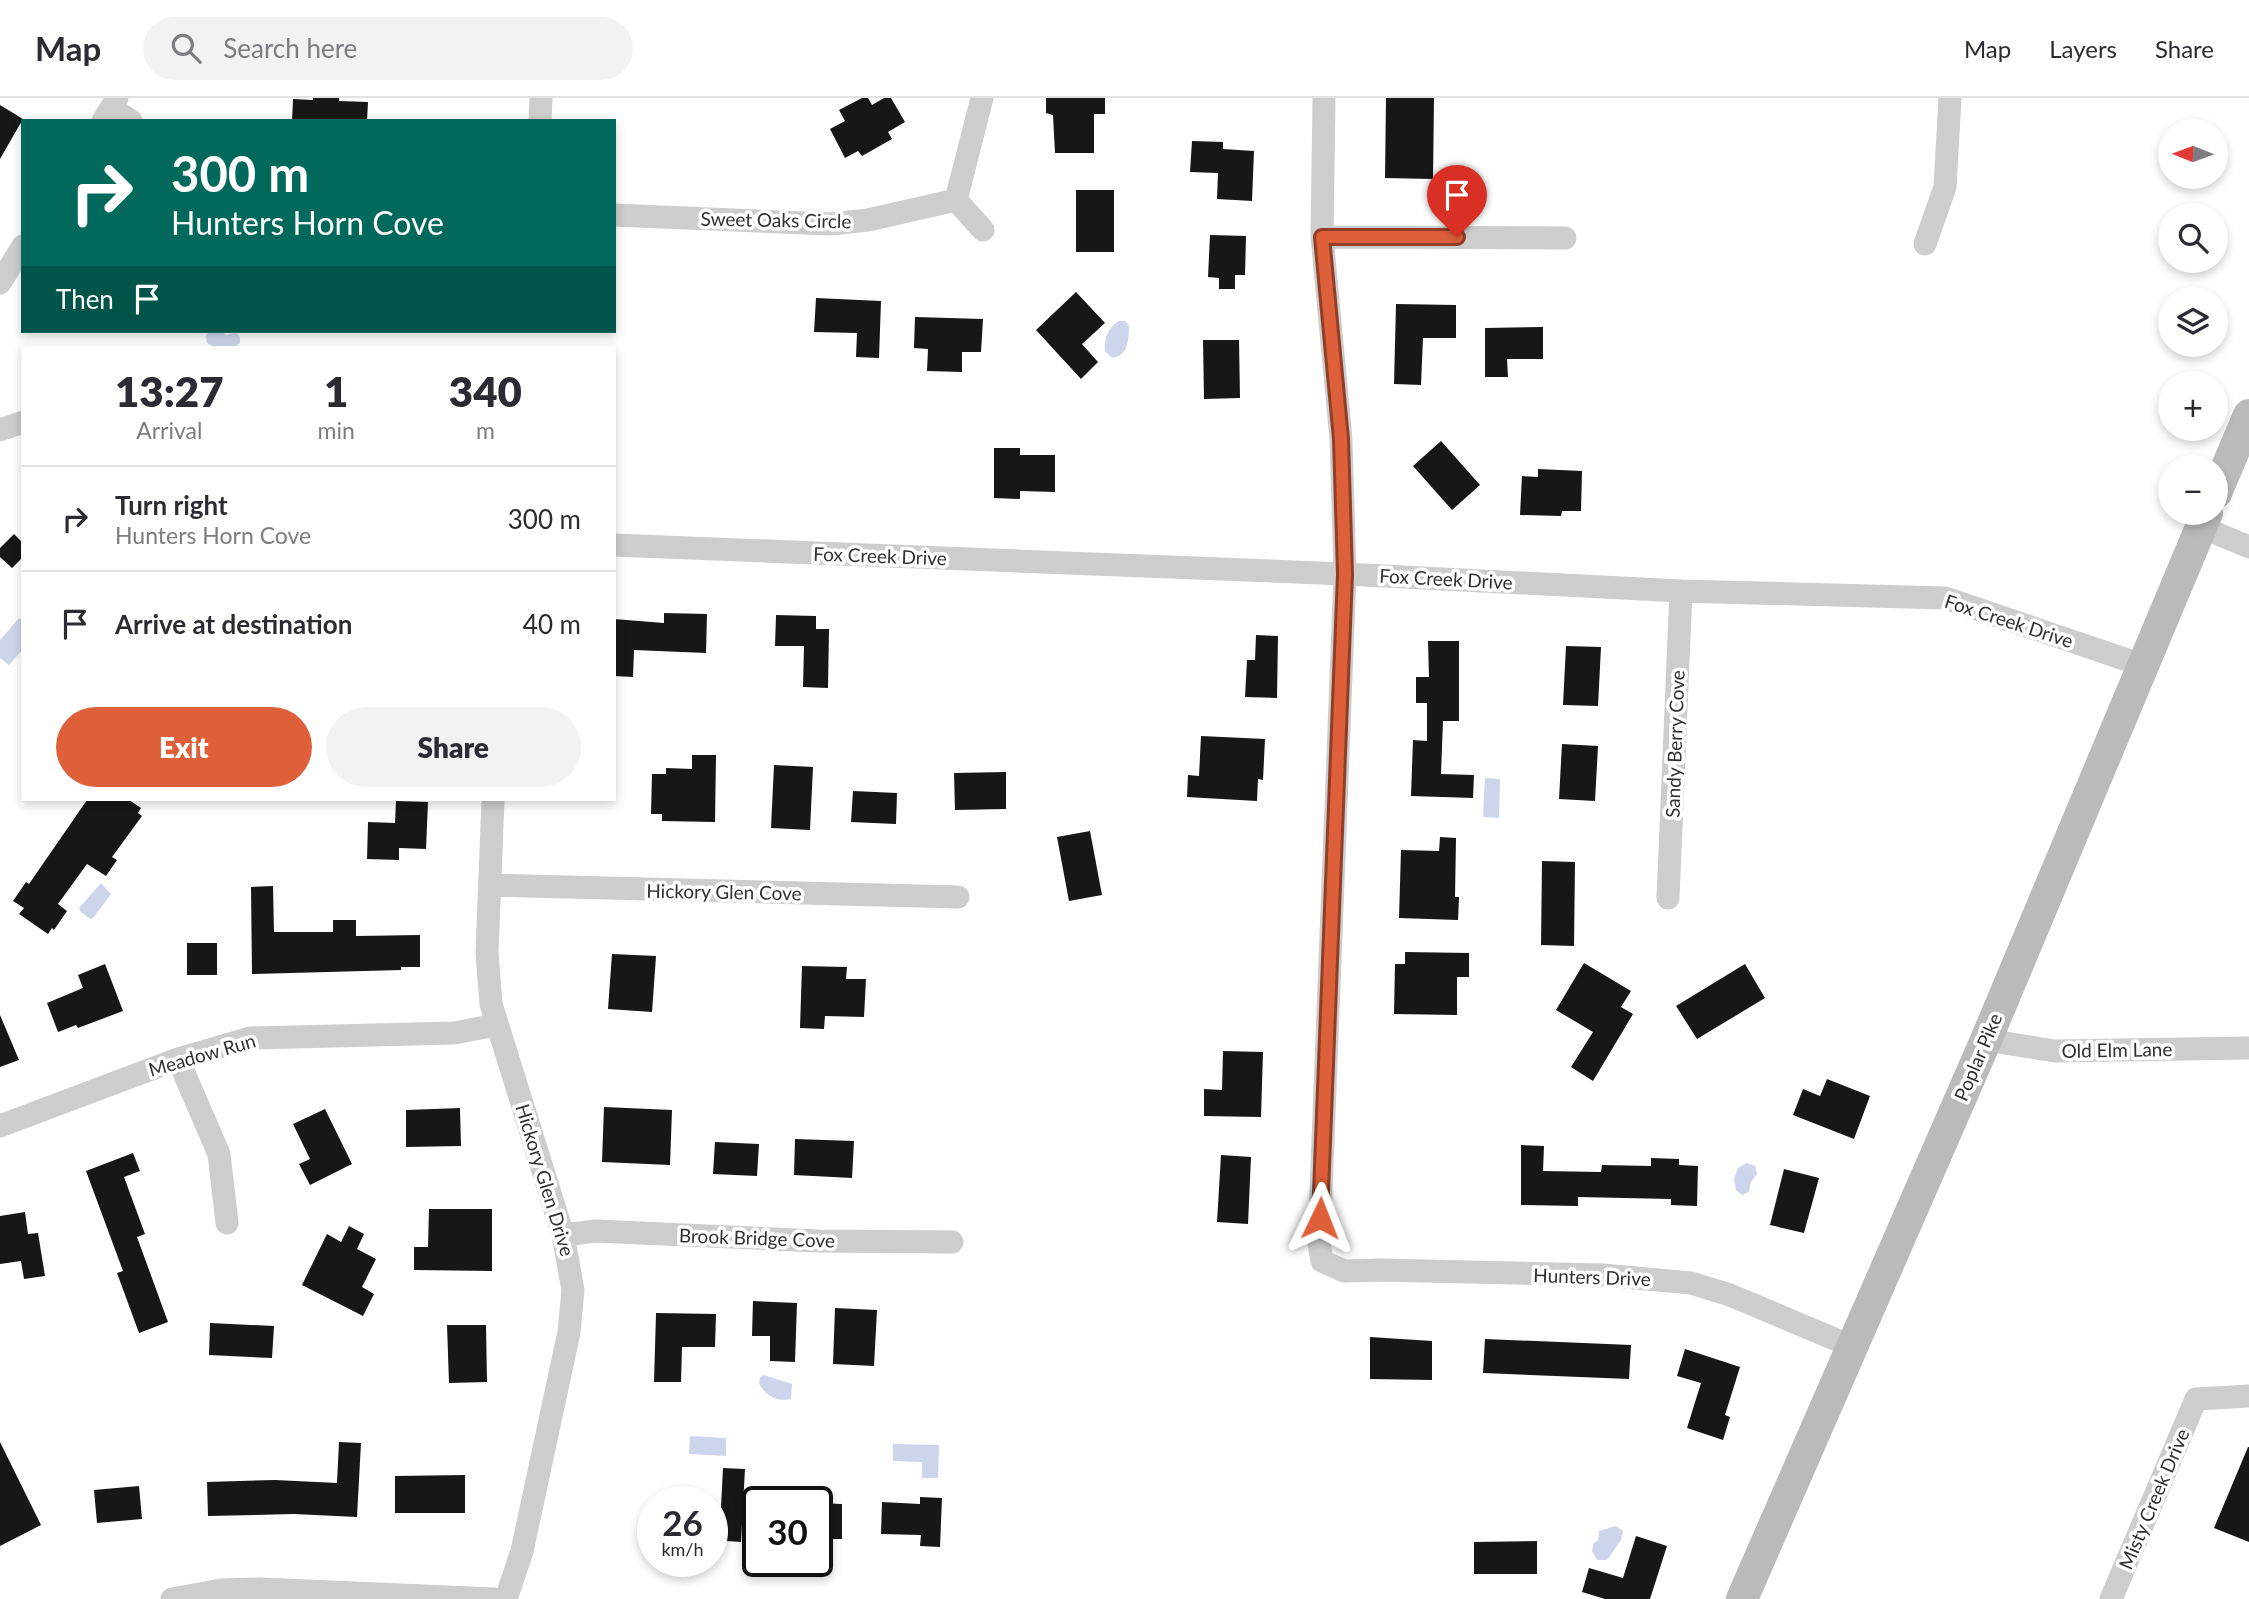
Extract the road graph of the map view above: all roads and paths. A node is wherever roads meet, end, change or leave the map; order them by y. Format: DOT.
graph roads {
  1 [pos="541,98"];
  2 [pos="982,98"];
  3 [pos="1324,98"];
  4 [pos="1950,98"];
  5 [pos="110,109"];
  6 [pos="128,119"];
  7 [pos="540,119"];
  8 [pos="956,200"];
  9 [pos="616,215"];
  10 [pos="983,230"];
  11 [pos="1322,237"];
  12 [pos="1565,238"];
  13 [pos="1925,244"];
  14 [pos="21,249"];
  15 [pos="0,283"];
  16 [pos="2249,415"];
  17 [pos="21,423"];
  18 [pos="0,430"];
  19 [pos="2228,465"];
  20 [pos="2202,525"];
  21 [pos="2212,525"];
  22 [pos="616,545"];
  23 [pos="2249,547"];
  24 [pos="1345,574"];
  25 [pos="1681,591"];
  26 [pos="2141,665"];
  27 [pos="493,801"];
  28 [pos="490,885"];
  29 [pos="958,897"];
  30 [pos="1668,898"];
  31 [pos="496,1024"];
  32 [pos="1986,1040"];
  33 [pos="2249,1048"];
  34 [pos="178,1059"];
  35 [pos="0,1126"];
  36 [pos="227,1223"];
  37 [pos="564,1235"];
  38 [pos="952,1242"];
  39 [pos="1851,1346"];
  40 [pos="2249,1396"];
  41 [pos="172,1599"];
  42 [pos="494,1599"];
  43 [pos="506,1599"];
  44 [pos="1742,1599"];
  45 [pos="2111,1599"];
  1 -- 7 [label="street"];
  2 -- 8 [label="street"];
  3 -- 11 [label="street"];
  4 -- 13 [label="street"];
  5 -- 6 [label="street"];
  8 -- 9 [label="street, Sweet Oaks Circle"];
  8 -- 10 [label="street"];
  11 -- 12 [label="street"];
  11 -- 24 [label="street"];
  14 -- 15 [label="street"];
  16 -- 19 [label="main road"];
  17 -- 18 [label="street"];
  20 -- 26 [label="main road, Poplar Pike"];
  21 -- 23 [label="street"];
  22 -- 24 [label="street, Fox Creek Drive"];
  24 -- 25 [label="street, Fox Creek Drive"];
  24 -- 39 [label="street, Hunters Drive"];
  25 -- 26 [label="street, Fox Creek Drive"];
  25 -- 30 [label="street, Sandy Berry Cove"];
  26 -- 32 [label="main road, Poplar Pike"];
  27 -- 28 [label="street, Hickory Glen Drive"];
  28 -- 29 [label="street, Hickory Glen Cove"];
  28 -- 31 [label="street, Hickory Glen Drive"];
  31 -- 34 [label="street, Meadow Run"];
  31 -- 37 [label="street, Hickory Glen Drive"];
  32 -- 33 [label="street, Old Elm Lane"];
  32 -- 39 [label="main road, Poplar Pike"];
  34 -- 35 [label="street, Meadow Run"];
  34 -- 36 [label="street"];
  37 -- 38 [label="street, Brook Bridge Cove"];
  37 -- 43 [label="street, Hickory Glen Drive"];
  39 -- 44 [label="main road, Poplar Pike"];
  40 -- 45 [label="street, Misty Creek Drive"];
  41 -- 42 [label="street"];
}
